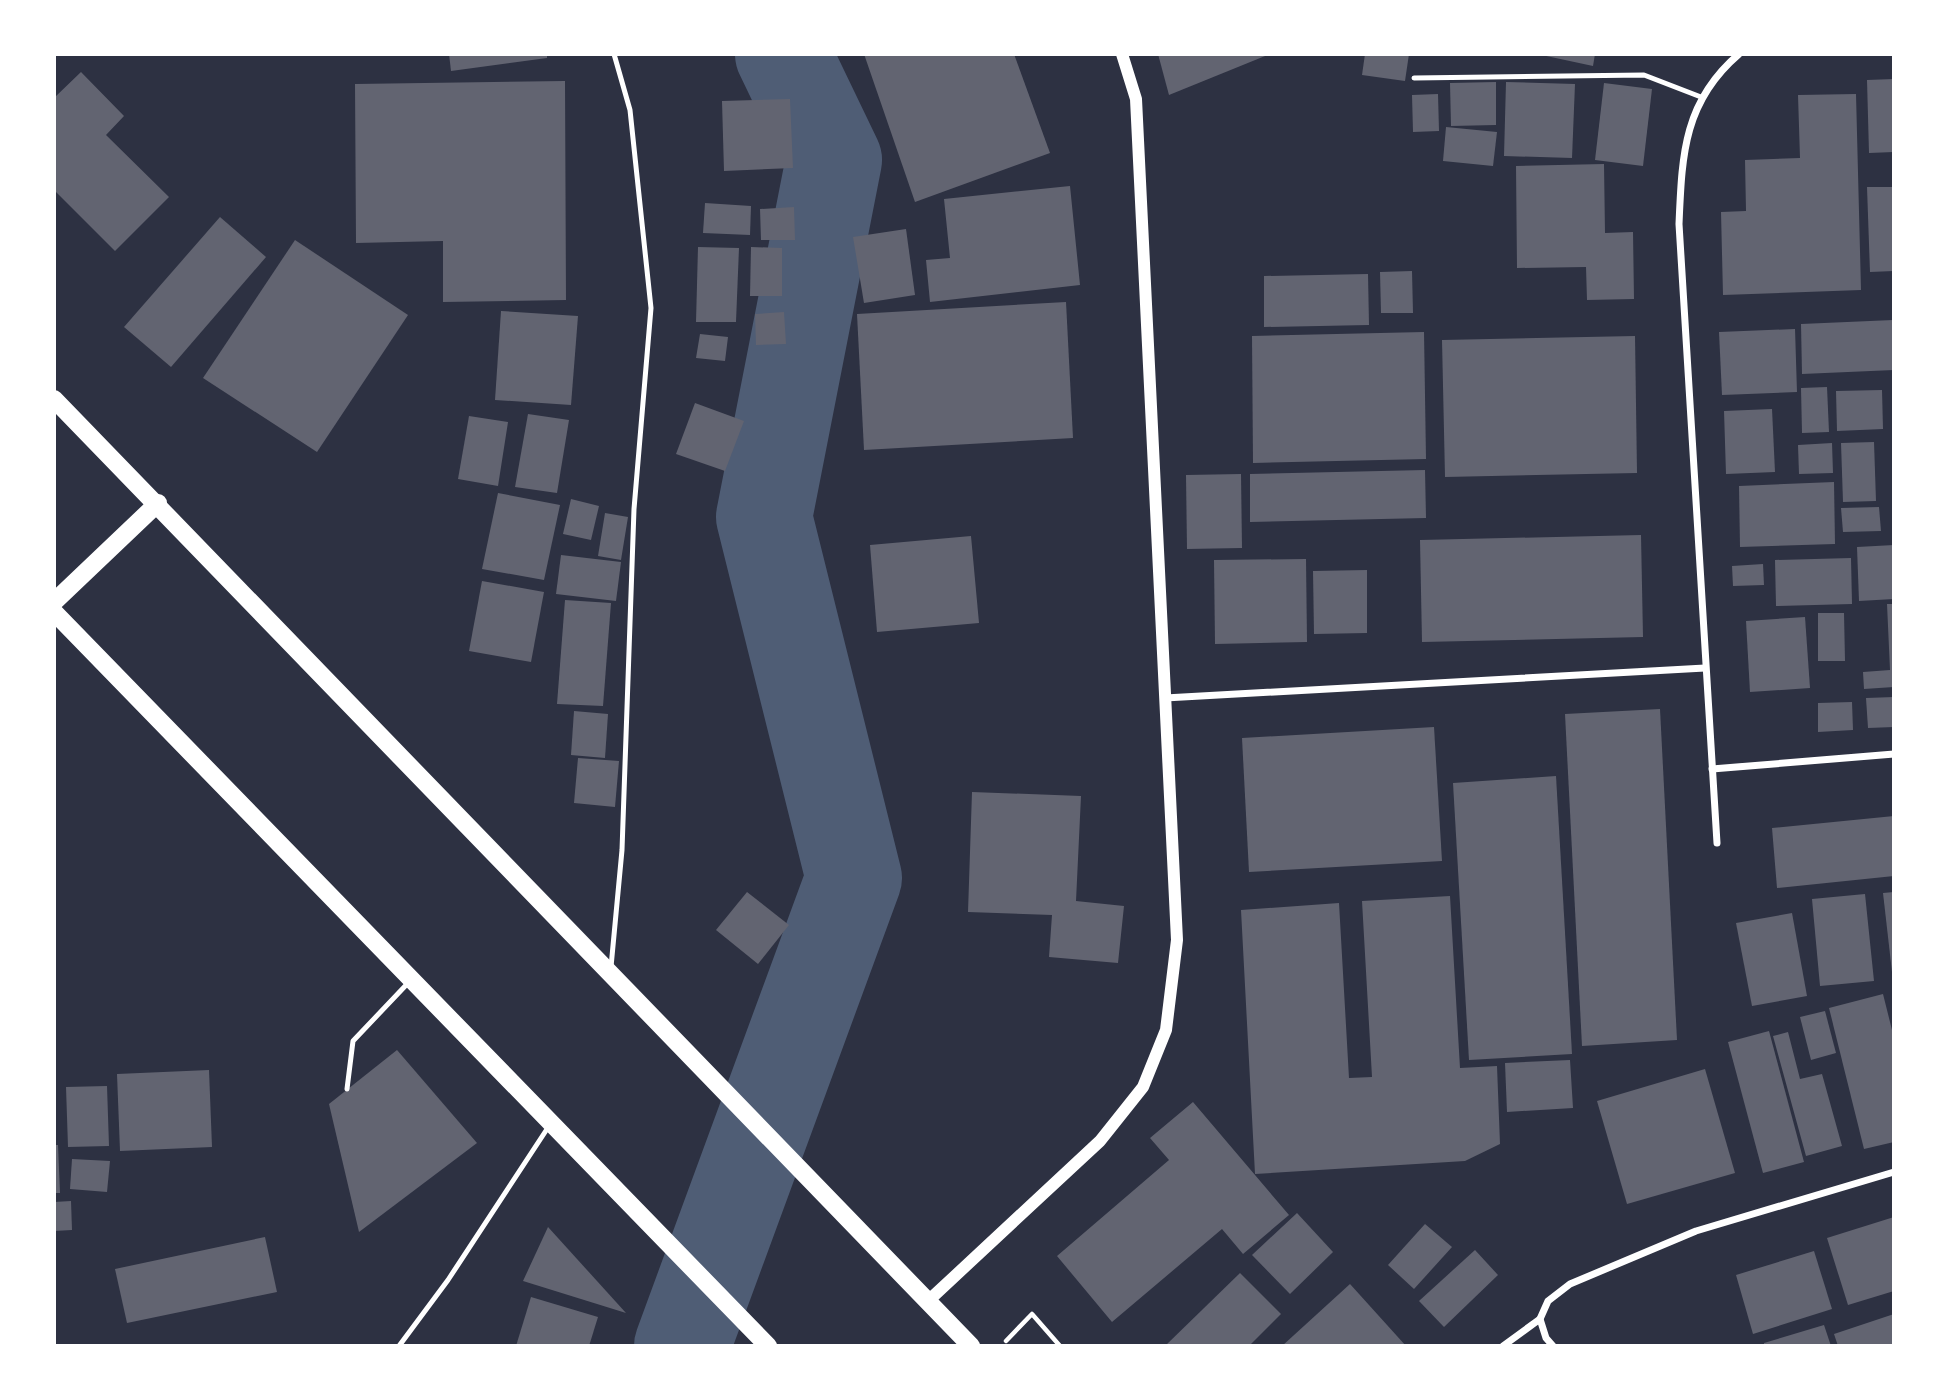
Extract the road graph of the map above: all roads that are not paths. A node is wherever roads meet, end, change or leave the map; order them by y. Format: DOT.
graph roads {
  1 [pos="614,54"];
  2 [pos="1122,54"];
  3 [pos="1740,54"];
  4 [pos="1414,78"];
  5 [pos="1701,97"];
  6 [pos="54,399"];
  7 [pos="158,503"];
  8 [pos="54,602"];
  9 [pos="54,612"];
  10 [pos="1705,668"];
  11 [pos="1165,698"];
  12 [pos="1894,754"];
  13 [pos="1712,769"];
  14 [pos="1717,843"];
  15 [pos="610,974"];
  16 [pos="411,980"];
  17 [pos="347,1089"];
  18 [pos="551,1123"];
  19 [pos="1894,1172"];
  20 [pos="928,1302"];
  21 [pos="1540,1319"];
  22 [pos="399,1346"];
  23 [pos="768,1346"];
  24 [pos="971,1346"];
  25 [pos="1503,1346"];
  26 [pos="1553,1346"];
  1 -- 15 [label="lane"];
  2 -- 11 [label="street"];
  3 -- 5 [label="street"];
  4 -- 5 [label="lane"];
  5 -- 10 [label="street"];
  6 -- 7 [label="main road"];
  7 -- 8 [label="main road"];
  7 -- 15 [label="main road"];
  9 -- 16 [label="main road"];
  10 -- 11 [label="street"];
  10 -- 13 [label="street"];
  11 -- 20 [label="street"];
  12 -- 13 [label="street"];
  13 -- 14 [label="street"];
  15 -- 20 [label="main road"];
  16 -- 17 [label="lane"];
  16 -- 18 [label="main road"];
  18 -- 22 [label="lane"];
  18 -- 23 [label="main road"];
  19 -- 21 [label="street"];
  20 -- 24 [label="main road"];
  21 -- 25 [label="street"];
  21 -- 26 [label="street"];
}
